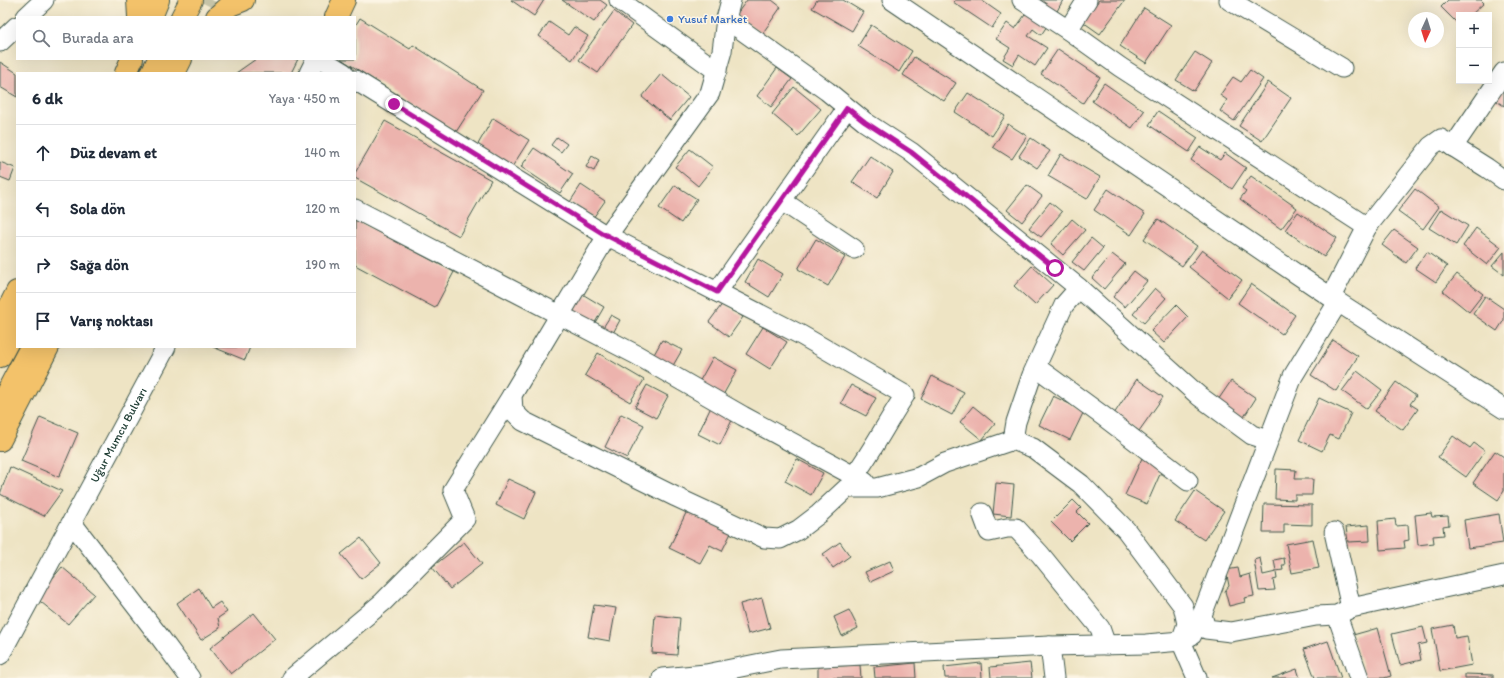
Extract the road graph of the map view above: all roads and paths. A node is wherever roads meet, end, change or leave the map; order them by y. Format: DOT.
graph roads {
  1 [pos="44,0"];
  2 [pos="138,0"];
  3 [pos="158,0"];
  4 [pos="243,0"];
  5 [pos="344,0"];
  6 [pos="619,0"];
  7 [pos="731,0"];
  8 [pos="892,0"];
  9 [pos="1022,0"];
  10 [pos="1087,0"];
  11 [pos="1229,0"];
  12 [pos="205,10"];
  13 [pos="27,16"];
  14 [pos="139,16"];
  15 [pos="151,16"];
  16 [pos="185,16"];
  17 [pos="336,16"];
  18 [pos="726,19"];
  19 [pos="16,27"];
  20 [pos="1068,30"];
  21 [pos="0,42"];
  22 [pos="129,60"];
  23 [pos="132,60"];
  24 [pos="158,60"];
  25 [pos="180,60"];
  26 [pos="194,60"];
  27 [pos="316,60"];
  28 [pos="323,60"];
  29 [pos="1342,68"];
  30 [pos="717,71"];
  31 [pos="126,72"];
  32 [pos="126,72"];
  33 [pos="152,72"];
  34 [pos="174,72"];
  35 [pos="188,72"];
  36 [pos="310,72"];
  37 [pos="342,72"];
  38 [pos="1504,72"];
  39 [pos="356,81"];
  40 [pos="847,108"];
  41 [pos="1453,147"];
  42 [pos="1504,180"];
  43 [pos="782,201"];
  44 [pos="356,210"];
  45 [pos="1367,226"];
  46 [pos="607,236"];
  47 [pos="854,249"];
  48 [pos="1079,288"];
  49 [pos="717,292"];
  50 [pos="16,294"];
  51 [pos="1335,299"];
  52 [pos="559,315"];
  53 [pos="0,326"];
  54 [pos="16,326"];
  55 [pos="30,348"];
  56 [pos="47,348"];
  57 [pos="165,348"];
  58 [pos="0,356"];
  59 [pos="1036,367"];
  60 [pos="512,395"];
  61 [pos="0,406"];
  62 [pos="1504,409"];
  63 [pos="0,440"];
  64 [pos="1013,440"];
  65 [pos="1268,440"];
  66 [pos="854,476"];
  67 [pos="1188,481"];
  68 [pos="877,488"];
  69 [pos="982,513"];
  70 [pos="72,523"];
  71 [pos="1334,532"];
  72 [pos="1504,575"];
  73 [pos="1344,612"];
  74 [pos="1206,629"];
  75 [pos="1180,641"];
  76 [pos="1106,645"];
  77 [pos="1050,646"];
  78 [pos="0,655"];
  79 [pos="723,674"];
  80 [pos="190,678"];
  81 [pos="292,678"];
  82 [pos="662,678"];
  83 [pos="1054,678"];
  84 [pos="1197,678"];
  85 [pos="1359,678"];
  1 -- 13 [label="street"];
  2 -- 14 [label="highway"];
  3 -- 15 [label="highway"];
  4 -- 12 [label="highway"];
  5 -- 17 [label="highway"];
  6 -- 30 [label="street"];
  7 -- 18 [label="street"];
  8 -- 51 [label="street"];
  9 -- 20 [label="street"];
  10 -- 20 [label="street"];
  11 -- 29 [label="street"];
  12 -- 16 [label="highway"];
  18 -- 30 [label="street"];
  18 -- 40 [label="street"];
  19 -- 21 [label="street"];
  20 -- 45 [label="street"];
  22 -- 31 [label="highway"];
  23 -- 32 [label="highway"];
  24 -- 33 [label="highway"];
  25 -- 34 [label="highway"];
  26 -- 35 [label="highway"];
  27 -- 36 [label="street"];
  28 -- 37 [label="street"];
  30 -- 46 [label="street"];
  38 -- 41 [label="street"];
  39 -- 46 [label="street"];
  40 -- 43 [label="street"];
  40 -- 48 [label="street"];
  41 -- 42 [label="street"];
  41 -- 45 [label="street"];
  43 -- 47 [label="street"];
  43 -- 49 [label="street"];
  44 -- 52 [label="street"];
  45 -- 51 [label="street"];
  46 -- 49 [label="street"];
  46 -- 52 [label="street"];
  48 -- 59 [label="street"];
  48 -- 65 [label="street"];
  49 -- 66 [label="street"];
  50 -- 53 [label="highway"];
  51 -- 62 [label="street"];
  51 -- 65 [label="street"];
  52 -- 60 [label="street"];
  52 -- 66 [label="street"];
  54 -- 58 [label="highway"];
  55 -- 61 [label="highway"];
  56 -- 63 [label="highway"];
  57 -- 70 [label="street, Uğur Mumcu Bulvarı"];
  59 -- 64 [label="street"];
  59 -- 67 [label="street"];
  60 -- 68 [label="street"];
  60 -- 81 [label="street"];
  64 -- 68 [label="street"];
  64 -- 75 [label="street"];
  65 -- 74 [label="street"];
  66 -- 68 [label="street"];
  69 -- 76 [label="street"];
  70 -- 78 [label="street, Uğur Mumcu Bulvarı"];
  70 -- 80 [label="street"];
  71 -- 73 [label="street"];
  72 -- 73 [label="street"];
  73 -- 74 [label="street"];
  73 -- 85 [label="street"];
  74 -- 75 [label="street"];
  75 -- 76 [label="street"];
  75 -- 84 [label="street"];
  76 -- 77 [label="street"];
  77 -- 79 [label="street"];
  77 -- 83 [label="street"];
  79 -- 82 [label="street"];
}
